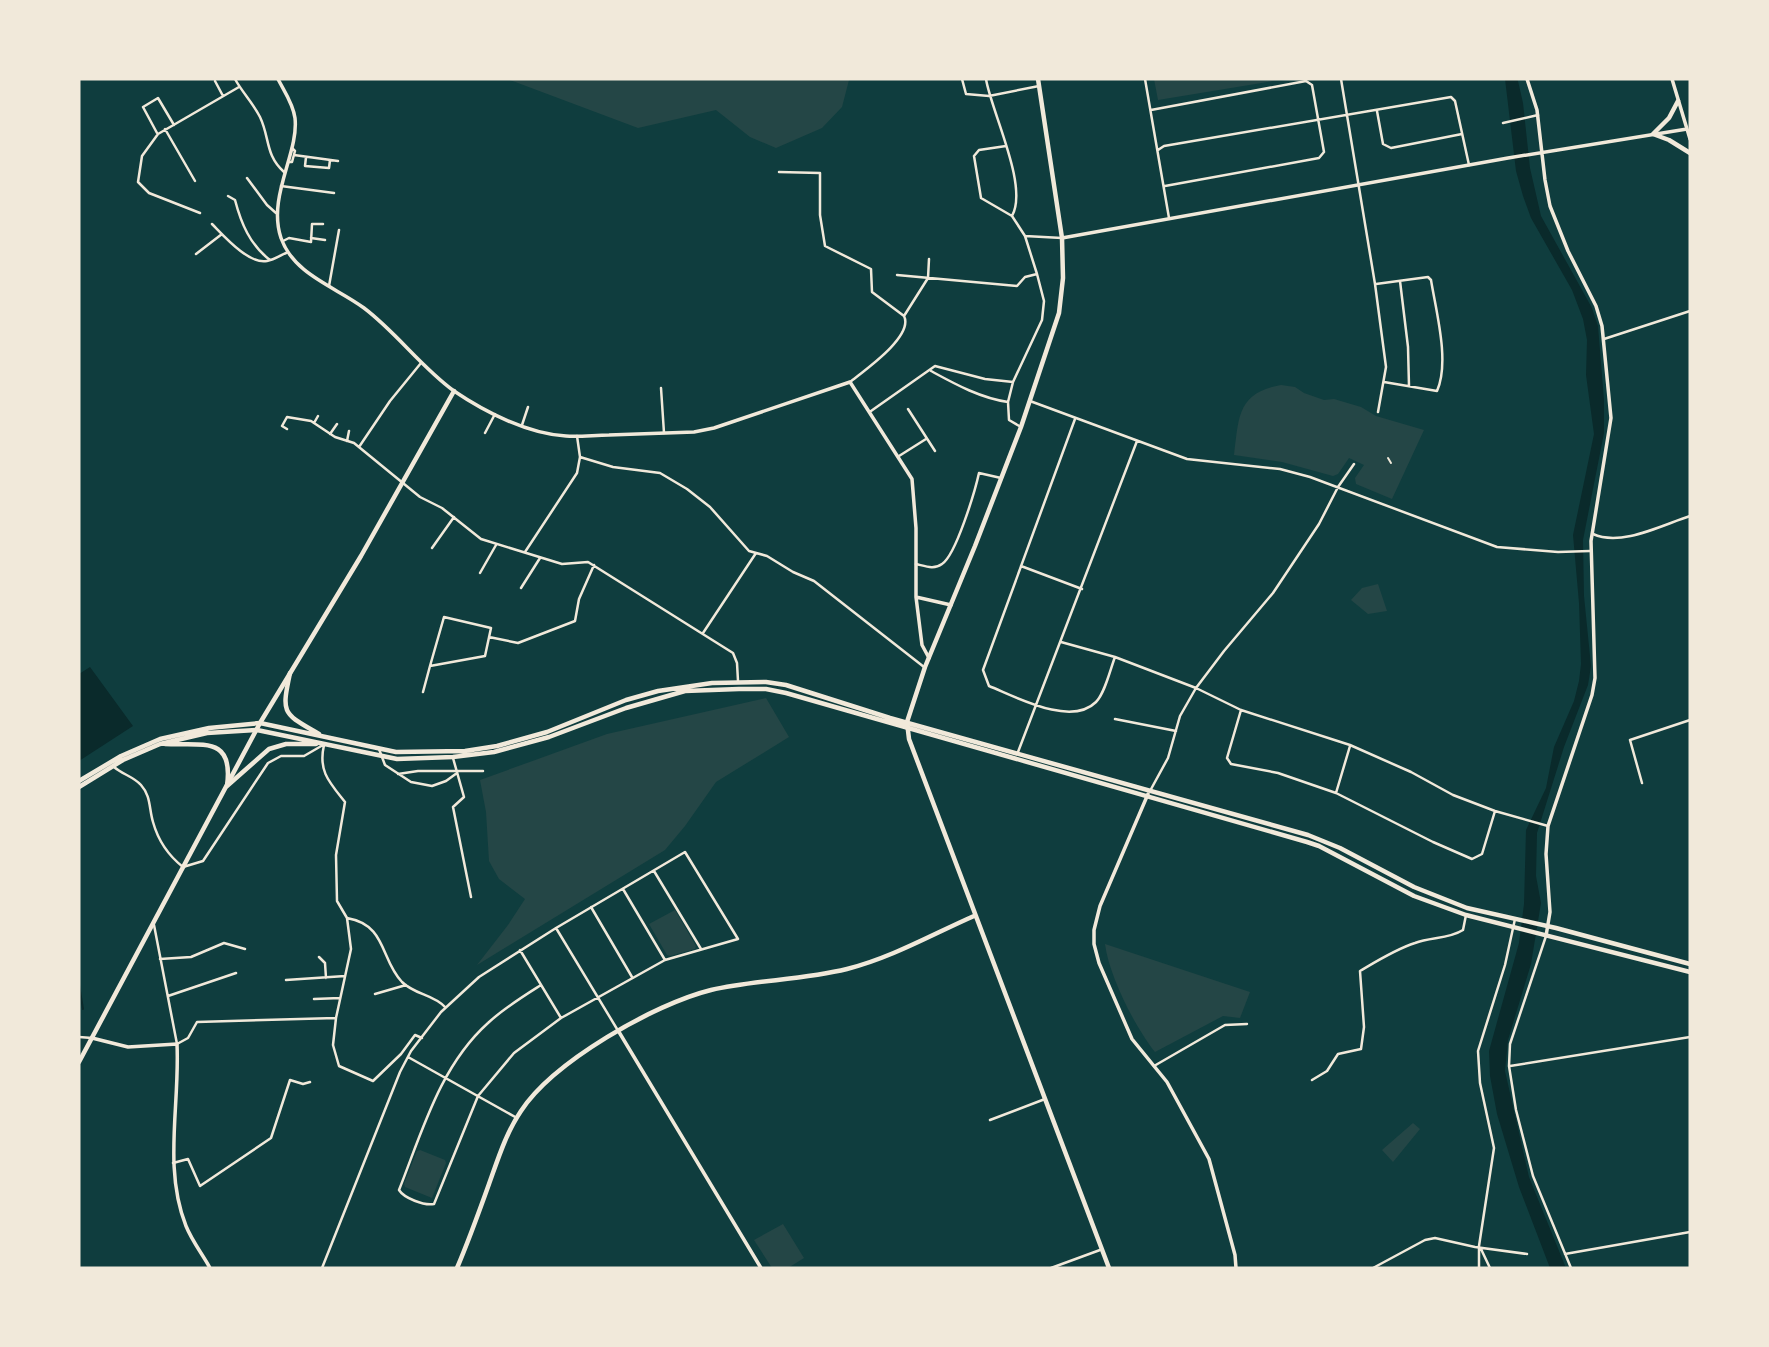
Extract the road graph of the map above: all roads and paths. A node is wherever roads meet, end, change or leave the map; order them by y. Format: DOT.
graph roads {
  1 [pos="235,79"];
  2 [pos="278,79"];
  3 [pos="962,79"];
  4 [pos="986,79"];
  5 [pos="1038,79"];
  6 [pos="1145,79"];
  7 [pos="1341,79"];
  8 [pos="1527,79"];
  9 [pos="1672,79"];
  10 [pos="215,81"];
  11 [pos="1039,86"];
  12 [pos="239,87"];
  13 [pos="223,96"];
  14 [pos="989,96"];
  15 [pos="1678,101"];
  16 [pos="1151,110"];
  17 [pos="1377,110"];
  18 [pos="1348,114"];
  19 [pos="1538,116"];
  20 [pos="1318,120"];
  21 [pos="1505,123"];
  22 [pos="174,124"];
  23 [pos="165,129"];
  24 [pos="1687,129"];
  25 [pos="158,134"];
  26 [pos="1462,134"];
  27 [pos="1653,134"];
  28 [pos="1690,139"];
  29 [pos="291,146"];
  30 [pos="1006,146"];
  31 [pos="1158,150"];
  32 [pos="1542,152"];
  33 [pos="1690,153"];
  34 [pos="294,155"];
  35 [pos="306,157"];
  36 [pos="330,160"];
  37 [pos="338,161"];
  38 [pos="286,163"];
  39 [pos="1469,165"];
  40 [pos="284,172"];
  41 [pos="779,172"];
  42 [pos="247,178"];
  43 [pos="195,181"];
  44 [pos="281,186"];
  45 [pos="1165,186"];
  46 [pos="1360,186"];
  47 [pos="334,193"];
  48 [pos="228,197"];
  49 [pos="200,213"];
  50 [pos="279,216"];
  51 [pos="1012,216"];
  52 [pos="1169,218"];
  53 [pos="212,224"];
  54 [pos="323,224"];
  55 [pos="340,230"];
  56 [pos="222,234"];
  57 [pos="1025,236"];
  58 [pos="311,237"];
  59 [pos="1062,238"];
  60 [pos="325,240"];
  61 [pos="283,241"];
  62 [pos="288,252"];
  63 [pos="196,254"];
  64 [pos="929,259"];
  65 [pos="271,260"];
  66 [pos="1037,274"];
  67 [pos="897,275"];
  68 [pos="928,278"];
  69 [pos="1400,281"];
  70 [pos="1375,284"];
  71 [pos="329,286"];
  72 [pos="1690,311"];
  73 [pos="904,316"];
  74 [pos="1604,339"];
  75 [pos="422,362"];
  76 [pos="931,371"];
  77 [pos="850,382"];
  78 [pos="1013,382"];
  79 [pos="1384,382"];
  80 [pos="1409,386"];
  81 [pos="661,388"];
  82 [pos="454,391"];
  83 [pos="1030,401"];
  84 [pos="1008,402"];
  85 [pos="528,407"];
  86 [pos="908,409"];
  87 [pos="871,411"];
  88 [pos="1378,412"];
  89 [pos="495,414"];
  90 [pos="318,416"];
  91 [pos="1075,419"];
  92 [pos="314,423"];
  93 [pos="337,424"];
  94 [pos="522,425"];
  95 [pos="1021,427"];
  96 [pos="287,429"];
  97 [pos="349,431"];
  98 [pos="485,433"];
  99 [pos="664,433"];
  100 [pos="330,435"];
  101 [pos="577,436"];
  102 [pos="926,439"];
  103 [pos="347,441"];
  104 [pos="1137,441"];
  105 [pos="359,447"];
  106 [pos="935,451"];
  107 [pos="899,456"];
  108 [pos="580,457"];
  109 [pos="1388,457"];
  110 [pos="1391,463"];
  111 [pos="1354,464"];
  112 [pos="1001,478"];
  113 [pos="402,482"];
  114 [pos="1338,487"];
  115 [pos="1690,516"];
  116 [pos="454,517"];
  117 [pos="1592,533"];
  118 [pos="496,545"];
  119 [pos="432,548"];
  120 [pos="1588,551"];
  121 [pos="525,552"];
  122 [pos="756,552"];
  123 [pos="540,558"];
  124 [pos="916,564"];
  125 [pos="594,565"];
  126 [pos="1021,566"];
  127 [pos="480,573"];
  128 [pos="522,588"];
  129 [pos="1082,589"];
  130 [pos="916,597"];
  131 [pos="951,605"];
  132 [pos="703,633"];
  133 [pos="489,637"];
  134 [pos="1061,642"];
  135 [pos="1115,657"];
  136 [pos="929,658"];
  137 [pos="430,666"];
  138 [pos="925,667"];
  139 [pos="290,673"];
  140 [pos="738,682"];
  141 [pos="1196,688"];
  142 [pos="423,692"];
  143 [pos="1037,704"];
  144 [pos="1241,710"];
  145 [pos="1115,719"];
  146 [pos="1690,720"];
  147 [pos="907,722"];
  148 [pos="260,723"];
  149 [pos="908,729"];
  150 [pos="257,730"];
  151 [pos="1176,731"];
  152 [pos="326,738"];
  153 [pos="160,744"];
  154 [pos="324,744"];
  155 [pos="1350,745"];
  156 [pos="379,749"];
  157 [pos="1018,752"];
  158 [pos="452,754"];
  159 [pos="382,757"];
  160 [pos="110,764"];
  161 [pos="483,771"];
  162 [pos="457,773"];
  163 [pos="398,774"];
  164 [pos="79,781"];
  165 [pos="1642,783"];
  166 [pos="227,786"];
  167 [pos="79,787"];
  168 [pos="1336,793"];
  169 [pos="1148,794"];
  170 [pos="1495,811"];
  171 [pos="1545,826"];
  172 [pos="183,867"];
  173 [pos="654,871"];
  174 [pos="623,889"];
  175 [pos="471,897"];
  176 [pos="591,907"];
  177 [pos="1466,915"];
  178 [pos="974,916"];
  179 [pos="346,918"];
  180 [pos="1516,919"];
  181 [pos="153,922"];
  182 [pos="1548,927"];
  183 [pos="556,928"];
  184 [pos="1516,928"];
  185 [pos="1546,936"];
  186 [pos="245,949"];
  187 [pos="701,949"];
  188 [pos="520,950"];
  189 [pos="319,957"];
  190 [pos="160,960"];
  191 [pos="665,960"];
  192 [pos="1690,964"];
  193 [pos="1690,972"];
  194 [pos="236,973"];
  195 [pos="345,976"];
  196 [pos="633,977"];
  197 [pos="326,978"];
  198 [pos="286,980"];
  199 [pos="406,985"];
  200 [pos="541,985"];
  201 [pos="375,994"];
  202 [pos="168,996"];
  203 [pos="598,997"];
  204 [pos="340,998"];
  205 [pos="314,999"];
  206 [pos="446,1008"];
  207 [pos="336,1018"];
  208 [pos="561,1018"];
  209 [pos="1247,1024"];
  210 [pos="619,1032"];
  211 [pos="79,1037"];
  212 [pos="1690,1037"];
  213 [pos="92,1038"];
  214 [pos="422,1038"];
  215 [pos="177,1044"];
  216 [pos="408,1057"];
  217 [pos="79,1062"];
  218 [pos="1154,1066"];
  219 [pos="1509,1066"];
  220 [pos="445,1078"];
  221 [pos="1312,1080"];
  222 [pos="310,1082"];
  223 [pos="478,1096"];
  224 [pos="1045,1099"];
  225 [pos="517,1118"];
  226 [pos="990,1120"];
  227 [pos="173,1163"];
  228 [pos="1690,1232"];
  229 [pos="1479,1247"];
  230 [pos="1102,1250"];
  231 [pos="1527,1254"];
  232 [pos="1565,1254"];
  233 [pos="210,1268"];
  234 [pos="322,1268"];
  235 [pos="457,1268"];
  236 [pos="761,1268"];
  237 [pos="1051,1268"];
  238 [pos="1109,1268"];
  239 [pos="1236,1268"];
  240 [pos="1373,1268"];
  241 [pos="1479,1268"];
  242 [pos="1490,1268"];
  243 [pos="1571,1268"];
  1 -- 12 [label="street"];
  2 -- 29 [label="street"];
  3 -- 14 [label="street"];
  4 -- 14 [label="street"];
  5 -- 11 [label="main road"];
  6 -- 16 [label="street"];
  7 -- 18 [label="street"];
  8 -- 19 [label="street"];
  9 -- 15 [label="street"];
  10 -- 13 [label="street"];
  11 -- 14 [label="street"];
  11 -- 59 [label="main road"];
  12 -- 13 [label="street"];
  12 -- 40 [label="street"];
  13 -- 22 [label="street"];
  14 -- 30 [label="street"];
  15 -- 24 [label="street"];
  15 -- 27 [label="main road"];
  16 -- 20 [label="street"];
  16 -- 31 [label="street"];
  17 -- 18 [label="street"];
  17 -- 26 [label="street"];
  17 -- 26 [label="street"];
  18 -- 20 [label="street"];
  18 -- 46 [label="street"];
  19 -- 21 [label="street"];
  19 -- 32 [label="street"];
  20 -- 31 [label="street"];
  20 -- 45 [label="street"];
  22 -- 23 [label="street"];
  22 -- 25 [label="street"];
  23 -- 25 [label="street"];
  23 -- 43 [label="street"];
  24 -- 27 [label="street"];
  24 -- 28 [label="street"];
  25 -- 49 [label="street"];
  26 -- 39 [label="street"];
  27 -- 32 [label="street"];
  27 -- 33 [label="main road"];
  29 -- 34 [label="street"];
  29 -- 38 [label="street"];
  30 -- 51 [label="street"];
  30 -- 51 [label="street"];
  31 -- 45 [label="street"];
  32 -- 39 [label="street"];
  32 -- 74 [label="street"];
  34 -- 35 [label="street"];
  34 -- 38 [label="street"];
  35 -- 36 [label="street"];
  35 -- 36 [label="street"];
  36 -- 37 [label="street"];
  38 -- 40 [label="street"];
  39 -- 46 [label="street"];
  40 -- 44 [label="street"];
  41 -- 73 [label="street"];
  42 -- 50 [label="street"];
  44 -- 47 [label="street"];
  44 -- 50 [label="street"];
  45 -- 52 [label="street"];
  46 -- 52 [label="street"];
  46 -- 70 [label="street"];
  48 -- 65 [label="street"];
  50 -- 61 [label="street"];
  51 -- 57 [label="street"];
  52 -- 59 [label="street"];
  53 -- 56 [label="street"];
  54 -- 58 [label="street"];
  55 -- 71 [label="street"];
  56 -- 63 [label="street"];
  56 -- 65 [label="street"];
  57 -- 59 [label="street"];
  57 -- 66 [label="street"];
  58 -- 60 [label="street"];
  58 -- 61 [label="street"];
  59 -- 83 [label="main road"];
  61 -- 62 [label="street"];
  62 -- 65 [label="street"];
  62 -- 71 [label="street"];
  64 -- 68 [label="street"];
  66 -- 68 [label="street"];
  66 -- 78 [label="street"];
  67 -- 68 [label="street"];
  68 -- 73 [label="street"];
  69 -- 70 [label="street"];
  69 -- 80 [label="street"];
  69 -- 80 [label="street"];
  70 -- 79 [label="street"];
  71 -- 75 [label="street"];
  72 -- 74 [label="street"];
  73 -- 77 [label="street"];
  74 -- 117 [label="street"];
  75 -- 82 [label="street"];
  75 -- 105 [label="street"];
  76 -- 78 [label="street"];
  76 -- 84 [label="street"];
  76 -- 87 [label="street"];
  77 -- 87 [label="street"];
  77 -- 99 [label="street"];
  78 -- 84 [label="street"];
  79 -- 80 [label="street"];
  79 -- 88 [label="street"];
  81 -- 99 [label="street"];
  82 -- 89 [label="street"];
  82 -- 113 [label="main road"];
  83 -- 91 [label="street"];
  83 -- 95 [label="main road"];
  84 -- 95 [label="street"];
  85 -- 94 [label="street"];
  86 -- 102 [label="street"];
  87 -- 107 [label="street"];
  89 -- 94 [label="street"];
  89 -- 98 [label="street"];
  90 -- 92 [label="street"];
  91 -- 104 [label="street"];
  91 -- 126 [label="street"];
  92 -- 96 [label="street"];
  92 -- 100 [label="street"];
  93 -- 100 [label="street"];
  94 -- 101 [label="street"];
  95 -- 112 [label="main road"];
  97 -- 103 [label="street"];
  99 -- 101 [label="street"];
  100 -- 103 [label="street"];
  101 -- 108 [label="street"];
  102 -- 106 [label="street"];
  102 -- 107 [label="street"];
  103 -- 105 [label="street"];
  104 -- 114 [label="street"];
  104 -- 129 [label="street"];
  105 -- 113 [label="street"];
  107 -- 124 [label="street"];
  108 -- 121 [label="street"];
  108 -- 122 [label="street"];
  109 -- 110 [label="street"];
  111 -- 114 [label="street"];
  112 -- 124 [label="street"];
  112 -- 131 [label="main road"];
  113 -- 116 [label="street"];
  113 -- 139 [label="main road"];
  114 -- 120 [label="street"];
  114 -- 141 [label="street"];
  115 -- 117 [label="street"];
  116 -- 118 [label="street"];
  116 -- 119 [label="street"];
  117 -- 120 [label="street"];
  118 -- 121 [label="street"];
  118 -- 127 [label="street"];
  120 -- 171 [label="street"];
  121 -- 123 [label="street"];
  122 -- 132 [label="street"];
  122 -- 138 [label="street"];
  123 -- 125 [label="street"];
  123 -- 128 [label="street"];
  124 -- 130 [label="street"];
  125 -- 132 [label="street"];
  125 -- 133 [label="street"];
  126 -- 129 [label="street"];
  126 -- 143 [label="street"];
  129 -- 134 [label="street"];
  130 -- 131 [label="street"];
  130 -- 136 [label="street"];
  131 -- 136 [label="main road"];
  132 -- 140 [label="street"];
  133 -- 137 [label="street"];
  133 -- 137 [label="street"];
  134 -- 135 [label="street"];
  134 -- 143 [label="street"];
  135 -- 141 [label="street"];
  135 -- 143 [label="street"];
  136 -- 138 [label="main road"];
  137 -- 142 [label="street"];
  138 -- 147 [label="main road"];
  139 -- 148 [label="main road"];
  139 -- 152 [label="main road"];
  140 -- 147 [label="main road"];
  140 -- 158 [label="main road"];
  141 -- 144 [label="street"];
  141 -- 151 [label="street"];
  143 -- 157 [label="street"];
  144 -- 155 [label="street"];
  144 -- 168 [label="street"];
  145 -- 151 [label="street"];
  146 -- 165 [label="street"];
  147 -- 149 [label="main road"];
  147 -- 157 [label="main road"];
  148 -- 150 [label="main road"];
  148 -- 152 [label="main road"];
  148 -- 160 [label="main road"];
  149 -- 158 [label="main road"];
  149 -- 169 [label="main road"];
  149 -- 178 [label="main road"];
  150 -- 153 [label="main road"];
  150 -- 154 [label="main road"];
  150 -- 166 [label="main road"];
  151 -- 169 [label="street"];
  152 -- 156 [label="main road"];
  153 -- 160 [label="main road"];
  153 -- 166 [label="main road"];
  154 -- 159 [label="main road"];
  154 -- 166 [label="main road"];
  154 -- 172 [label="street"];
  154 -- 179 [label="street"];
  155 -- 168 [label="street"];
  155 -- 170 [label="street"];
  156 -- 158 [label="main road"];
  156 -- 159 [label="street"];
  157 -- 169 [label="main road"];
  158 -- 159 [label="main road"];
  158 -- 162 [label="street"];
  159 -- 163 [label="street"];
  160 -- 164 [label="main road"];
  160 -- 167 [label="main road"];
  160 -- 172 [label="street"];
  161 -- 162 [label="street"];
  162 -- 163 [label="street"];
  162 -- 163 [label="street"];
  162 -- 175 [label="street"];
  166 -- 172 [label="main road"];
  168 -- 170 [label="street"];
  169 -- 177 [label="main road"];
  169 -- 180 [label="main road"];
  169 -- 218 [label="street"];
  170 -- 171 [label="street"];
  171 -- 182 [label="street"];
  172 -- 181 [label="main road"];
  173 -- 174 [label="street"];
  173 -- 187 [label="street"];
  173 -- 187 [label="street"];
  174 -- 176 [label="street"];
  174 -- 191 [label="street"];
  176 -- 183 [label="street"];
  176 -- 196 [label="street"];
  177 -- 184 [label="main road"];
  177 -- 221 [label="street"];
  178 -- 210 [label="main road"];
  178 -- 224 [label="main road"];
  179 -- 195 [label="street"];
  179 -- 199 [label="street"];
  180 -- 182 [label="main road"];
  180 -- 184 [label="street"];
  181 -- 190 [label="street"];
  181 -- 213 [label="main road"];
  182 -- 185 [label="street"];
  182 -- 192 [label="main road"];
  183 -- 188 [label="street"];
  183 -- 203 [label="street"];
  184 -- 185 [label="main road"];
  184 -- 229 [label="street"];
  185 -- 193 [label="main road"];
  185 -- 219 [label="street"];
  186 -- 190 [label="street"];
  187 -- 191 [label="street"];
  188 -- 200 [label="street"];
  188 -- 206 [label="street"];
  189 -- 197 [label="street"];
  190 -- 202 [label="street"];
  191 -- 196 [label="street"];
  194 -- 202 [label="street"];
  195 -- 197 [label="street"];
  195 -- 204 [label="street"];
  196 -- 203 [label="street"];
  197 -- 198 [label="street"];
  199 -- 201 [label="street"];
  199 -- 206 [label="street"];
  200 -- 208 [label="street"];
  200 -- 220 [label="street"];
  202 -- 215 [label="street"];
  203 -- 208 [label="street"];
  203 -- 210 [label="street"];
  204 -- 205 [label="street"];
  204 -- 207 [label="street"];
  206 -- 214 [label="street"];
  207 -- 214 [label="street"];
  207 -- 215 [label="street"];
  208 -- 223 [label="street"];
  209 -- 218 [label="street"];
  210 -- 225 [label="main road"];
  210 -- 236 [label="street"];
  211 -- 213 [label="street"];
  212 -- 219 [label="street"];
  213 -- 215 [label="street"];
  213 -- 217 [label="main road"];
  214 -- 216 [label="street"];
  215 -- 227 [label="street"];
  216 -- 220 [label="street"];
  216 -- 234 [label="street"];
  218 -- 239 [label="street"];
  219 -- 232 [label="street"];
  220 -- 223 [label="street"];
  220 -- 223 [label="street"];
  222 -- 227 [label="street"];
  223 -- 225 [label="street"];
  224 -- 226 [label="street"];
  224 -- 230 [label="main road"];
  225 -- 235 [label="main road"];
  227 -- 233 [label="street"];
  228 -- 232 [label="street"];
  229 -- 231 [label="street"];
  229 -- 240 [label="street"];
  229 -- 241 [label="street"];
  229 -- 242 [label="street"];
  230 -- 237 [label="street"];
  230 -- 238 [label="main road"];
  232 -- 243 [label="street"];
}
